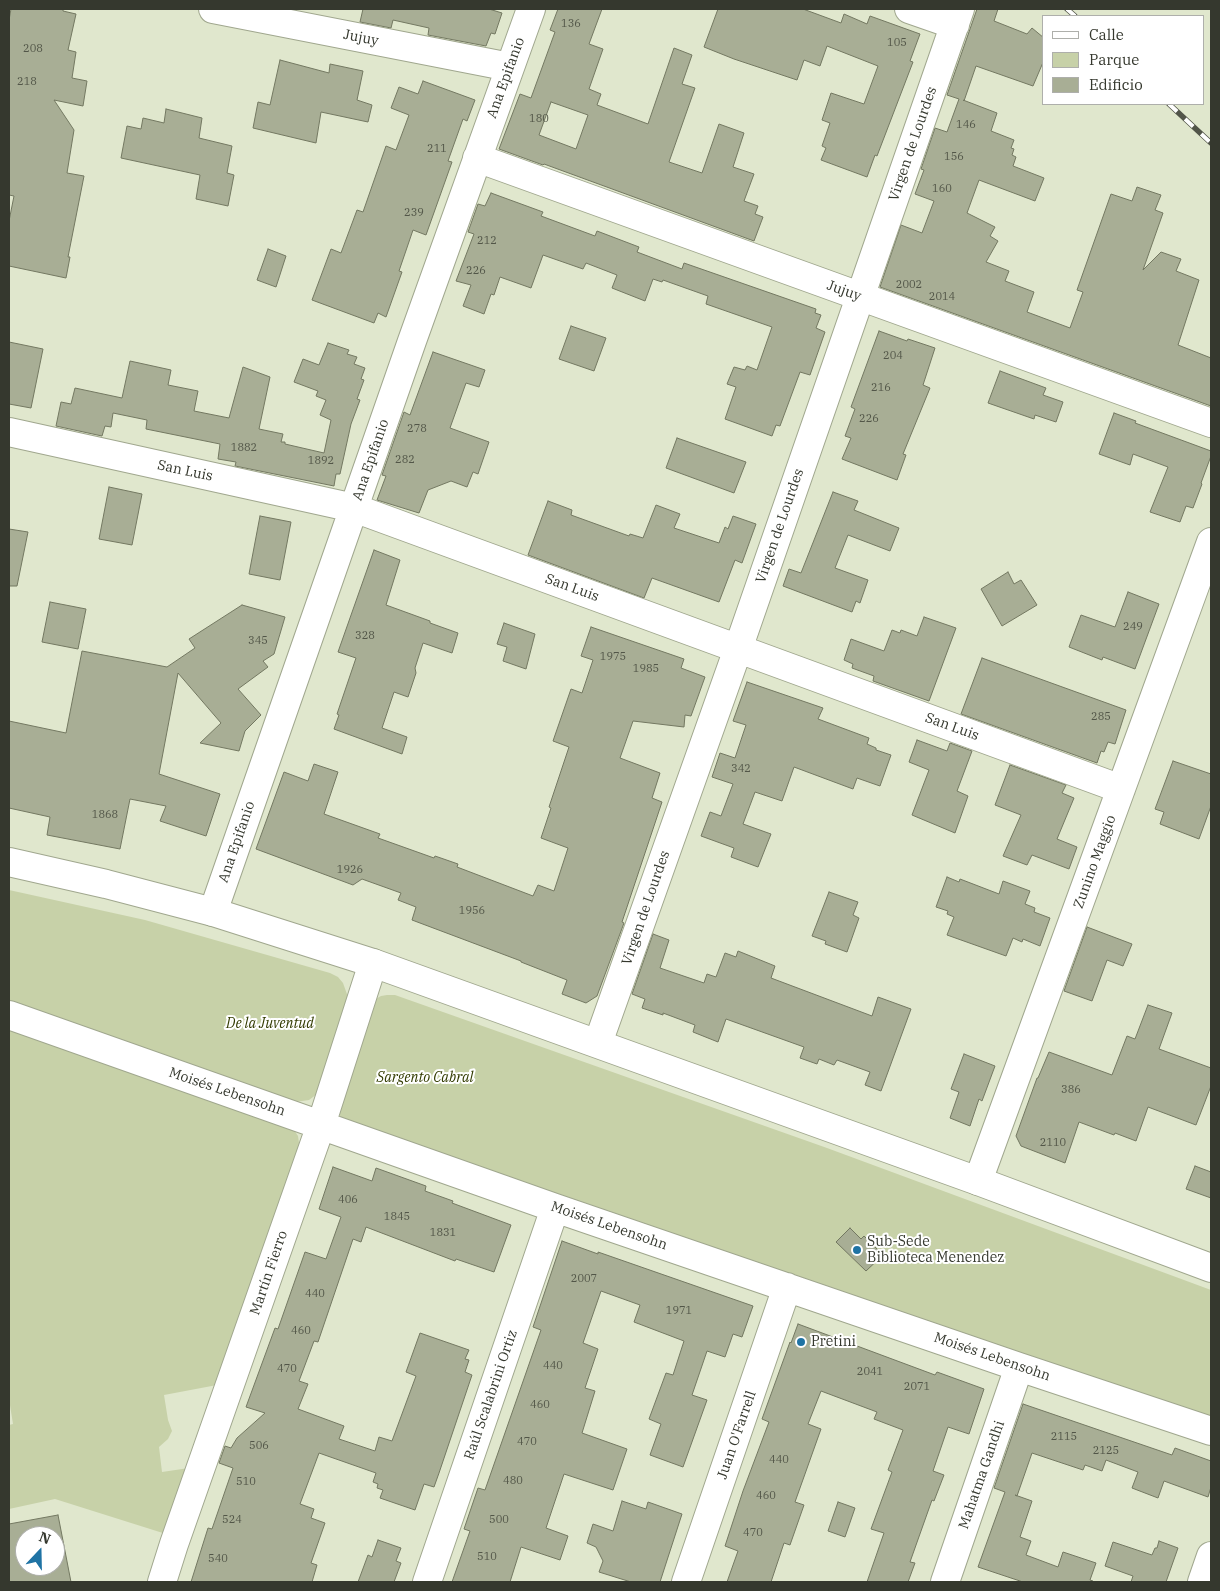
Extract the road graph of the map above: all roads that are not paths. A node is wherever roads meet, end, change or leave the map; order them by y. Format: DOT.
graph roads {
  1 [pos="213,9"];
  2 [pos="531,9"];
  3 [pos="909,9"];
  4 [pos="958,17"];
  5 [pos="510,67"];
  6 [pos="478,158"];
  7 [pos="860,297"];
  8 [pos="1211,423"];
  9 [pos="9,432"];
  10 [pos="354,508"];
  11 [pos="1211,542"];
  12 [pos="1204,584"];
  13 [pos="738,649"];
  14 [pos="1121,789"];
  15 [pos="9,862"];
  16 [pos="213,912"];
  17 [pos="373,963"];
  18 [pos="9,1015"];
  19 [pos="598,1043"];
  20 [pos="321,1125"];
  21 [pos="978,1181"];
  22 [pos="556,1208"];
  23 [pos="1211,1268"];
  24 [pos="787,1287"];
  25 [pos="1019,1367"];
  26 [pos="1211,1431"];
  27 [pos="1211,1556"];
  28 [pos="162,1582"];
  29 [pos="426,1582"];
  30 [pos="686,1582"];
  31 [pos="944,1582"];
  32 [pos="1202,1582"];
  1 -- 5 [label="street, Jujuy"];
  2 -- 5 [label="street, Ana Epifanio"];
  3 -- 4 [label="street"];
  4 -- 7 [label="street, Virgen de Lourdes"];
  5 -- 6 [label="street, Ana Epifanio"];
  6 -- 7 [label="street, Jujuy"];
  6 -- 10 [label="street, Ana Epifanio"];
  7 -- 8 [label="street, Jujuy"];
  7 -- 13 [label="street, Virgen de Lourdes"];
  9 -- 10 [label="street, San Luis"];
  10 -- 13 [label="street, San Luis"];
  10 -- 16 [label="street, Ana Epifanio"];
  11 -- 12 [label="street, Zunino Maggio"];
  12 -- 14 [label="street, Zunino Maggio"];
  13 -- 14 [label="street, San Luis"];
  13 -- 19 [label="street, Virgen de Lourdes"];
  14 -- 21 [label="street, Zunino Maggio"];
  15 -- 16 [label="street"];
  16 -- 17 [label="street"];
  17 -- 19 [label="street"];
  17 -- 20 [label="street, Martín Fierro"];
  18 -- 20 [label="street, Moisés Lebensohn"];
  19 -- 21 [label="street"];
  20 -- 22 [label="street, Moisés Lebensohn"];
  20 -- 28 [label="street, Martín Fierro"];
  21 -- 23 [label="street"];
  22 -- 24 [label="street, Moisés Lebensohn"];
  22 -- 29 [label="street, Raúl Scalabrini Ortiz"];
  24 -- 25 [label="street, Moisés Lebensohn"];
  24 -- 30 [label="street, Juan O'Farrell"];
  25 -- 26 [label="street, Moisés Lebensohn"];
  25 -- 31 [label="street, Mahatma Gandhi"];
  27 -- 32 [label="street"];
}
